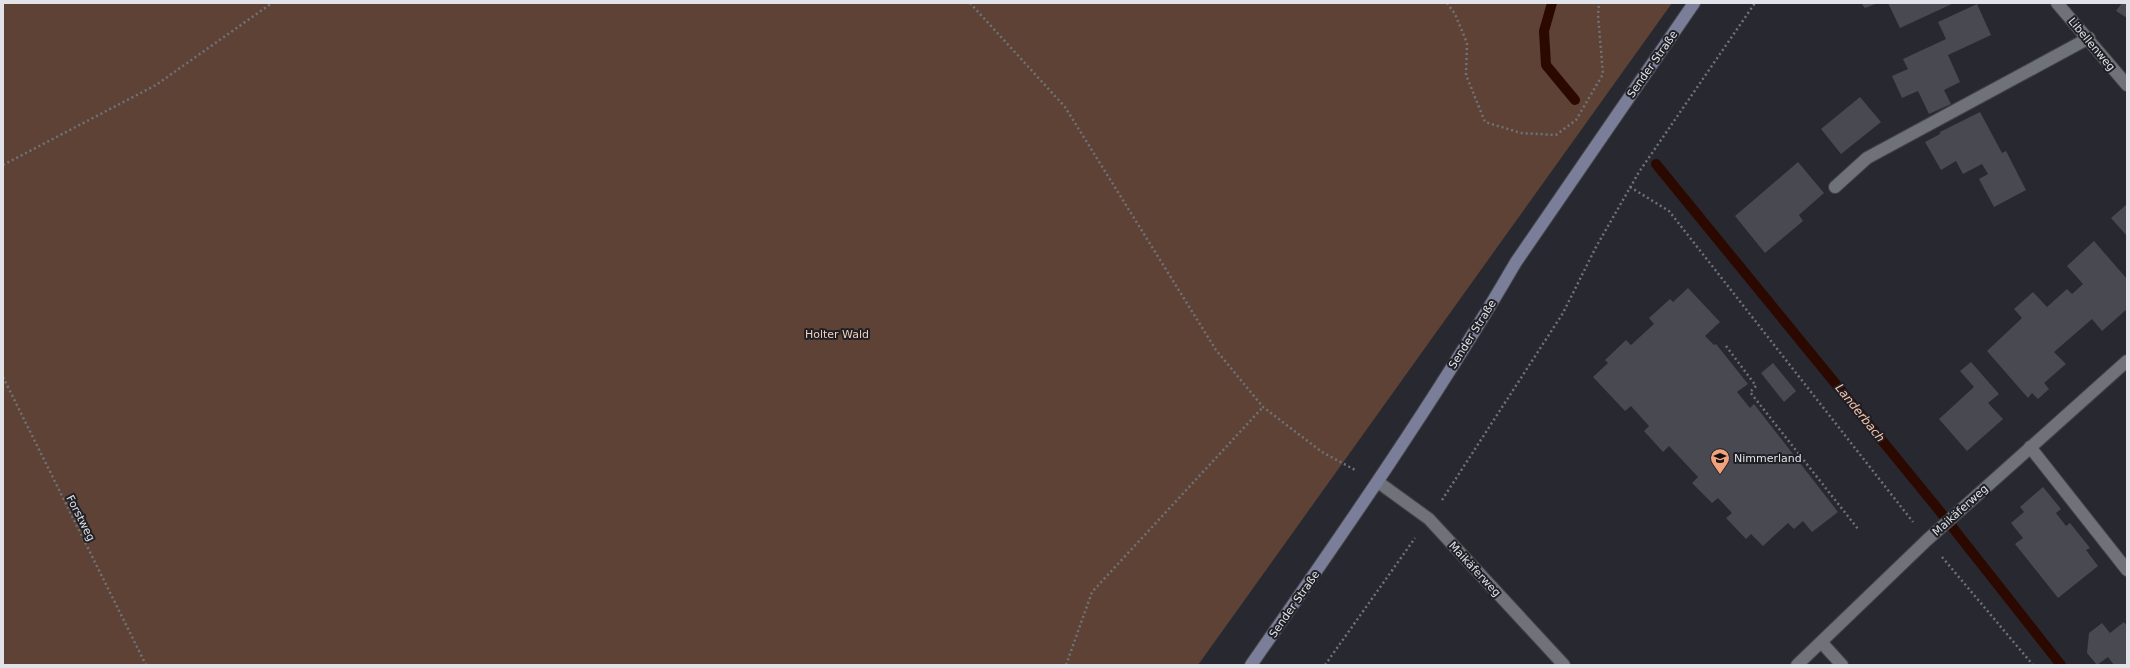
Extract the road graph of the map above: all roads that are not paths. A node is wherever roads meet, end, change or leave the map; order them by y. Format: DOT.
graph roads {
  1 [pos="1694,3"];
  2 [pos="2057,3"];
  3 [pos="2089,38"];
  4 [pos="2127,85"];
  5 [pos="1835,187"];
  6 [pos="2127,361"];
  7 [pos="2030,447"];
  8 [pos="1378,482"];
  9 [pos="2127,570"];
  10 [pos="1822,643"];
  11 [pos="1251,665"];
  12 [pos="1564,665"];
  13 [pos="1798,665"];
  14 [pos="1842,665"];
  1 -- 8 [label="main road, Sender Straße"];
  2 -- 3 [label="street, Libellenweg"];
  3 -- 4 [label="street, Libellenweg"];
  3 -- 5 [label="street"];
  6 -- 7 [label="street, Maikäferweg"];
  7 -- 9 [label="street"];
  7 -- 10 [label="street, Maikäferweg"];
  8 -- 11 [label="main road, Sender Straße"];
  8 -- 12 [label="street, Maikäferweg"];
  10 -- 13 [label="street, Maikäferweg"];
  10 -- 14 [label="street"];
}
